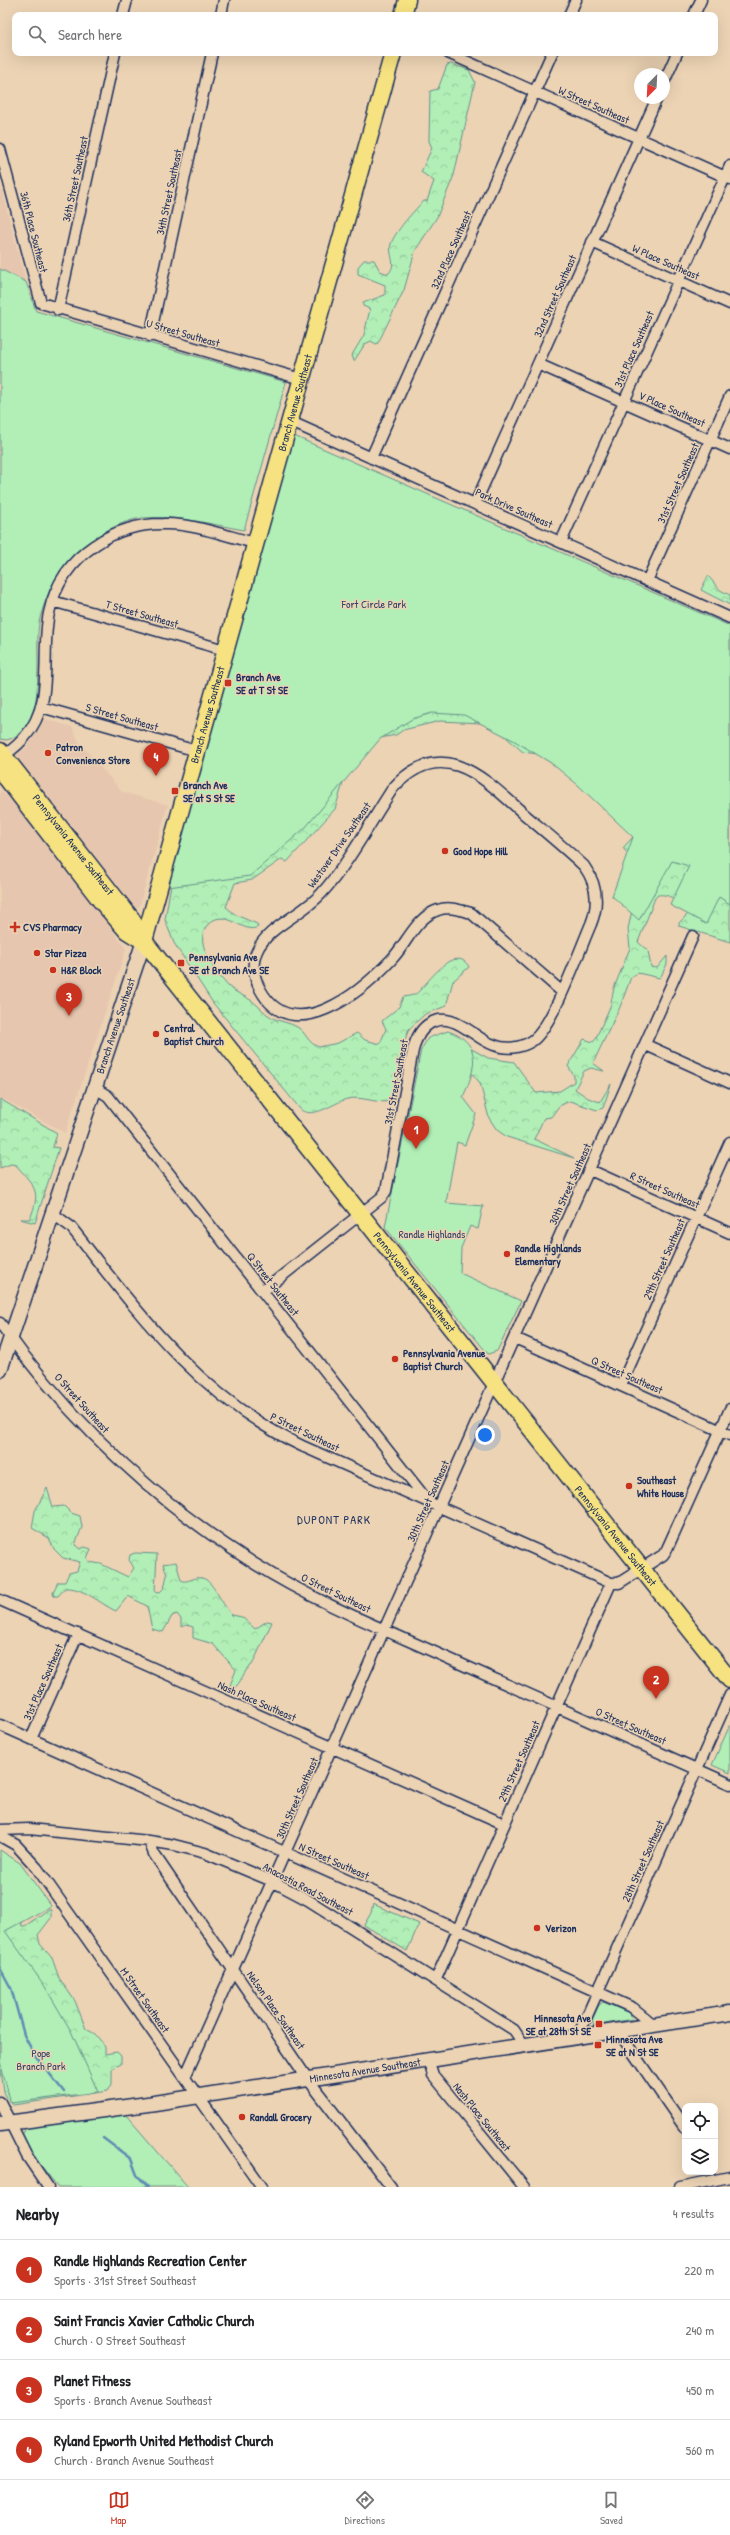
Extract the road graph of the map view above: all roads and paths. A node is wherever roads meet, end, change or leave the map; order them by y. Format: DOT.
graph roads {
  1 [pos="126,0"];
  2 [pos="224,0"];
  3 [pos="407,0"];
  4 [pos="576,0"];
  5 [pos="701,0"];
  6 [pos="124,12"];
  7 [pos="222,12"];
  8 [pos="404,12"];
  9 [pos="570,12"];
  10 [pos="695,12"];
  11 [pos="114,56"];
  12 [pos="211,56"];
  13 [pos="392,56"];
  14 [pos="455,56"];
  15 [pos="551,56"];
  16 [pos="676,56"];
  17 [pos="670,69"];
  18 [pos="535,91"];
  19 [pos="654,104"];
  20 [pos="639,138"];
  21 [pos="0,149"];
  22 [pos="730,166"];
  23 [pos="728,178"];
  24 [pos="592,242"];
  25 [pos="678,281"];
  26 [pos="730,304"];
  27 [pos="58,310"];
  28 [pos="150,336"];
  29 [pos="538,364"];
  30 [pos="301,379"];
  31 [pos="730,396"];
  32 [pos="624,401"];
  33 [pos="289,421"];
  34 [pos="710,440"];
  35 [pos="730,448"];
  36 [pos="371,458"];
  37 [pos="475,504"];
  38 [pos="561,542"];
  39 [pos="255,543"];
  40 [pos="647,581"];
  41 [pos="52,601"];
  42 [pos="730,618"];
  43 [pos="225,650"];
  44 [pos="41,707"];
  45 [pos="197,751"];
  46 [pos="1,758"];
  47 [pos="596,895"];
  48 [pos="693,936"];
  49 [pos="144,941"];
  50 [pos="561,991"];
  51 [pos="646,1045"];
  52 [pos="730,1083"];
  53 [pos="95,1088"];
  54 [pos="730,1142"];
  55 [pos="590,1170"];
  56 [pos="52,1213"];
  57 [pos="360,1214"];
  58 [pos="696,1218"];
  59 [pos="730,1233"];
  60 [pos="263,1291"];
  61 [pos="0,1324"];
  62 [pos="11,1338"];
  63 [pos="515,1338"];
  64 [pos="0,1370"];
  65 [pos="494,1384"];
  66 [pos="621,1385"];
  67 [pos="730,1409"];
  68 [pos="725,1432"];
  69 [pos="428,1501"];
  70 [pos="439,1506"];
  71 [pos="647,1565"];
  72 [pos="611,1583"];
  73 [pos="0,1600"];
  74 [pos="384,1630"];
  75 [pos="78,1634"];
  76 [pos="730,1680"];
  77 [pos="730,1695"];
  78 [pos="557,1706"];
  79 [pos="0,1725"];
  80 [pos="31,1739"];
  81 [pos="332,1748"];
  82 [pos="697,1769"];
  83 [pos="730,1784"];
  84 [pos="504,1824"];
  85 [pos="0,1830"];
  86 [pos="0,1836"];
  87 [pos="149,1841"];
  88 [pos="285,1853"];
  89 [pos="272,1881"];
  90 [pos="457,1930"];
  91 [pos="233,1969"];
  92 [pos="436,1979"];
  93 [pos="597,1992"];
  94 [pos="730,2013"];
  95 [pos="654,2025"];
  96 [pos="618,2031"];
  97 [pos="578,2036"];
  98 [pos="524,2045"];
  99 [pos="428,2059"];
  100 [pos="185,2077"];
  101 [pos="307,2078"];
  102 [pos="198,2095"];
  103 [pos="0,2102"];
  104 [pos="4,2123"];
  105 [pos="682,2124"];
  106 [pos="715,2176"];
  107 [pos="730,2177"];
  108 [pos="48,2187"];
  109 [pos="262,2187"];
  110 [pos="391,2187"];
  111 [pos="524,2187"];
  112 [pos="680,2187"];
  1 -- 6 [label="street"];
  2 -- 7 [label="street"];
  3 -- 8 [label="highway"];
  4 -- 9 [label="street"];
  5 -- 10 [label="street"];
  11 -- 27 [label="street, 36th Street Southeast"];
  12 -- 28 [label="street, 34th Street Southeast"];
  13 -- 30 [label="highway, Branch Avenue Southeast"];
  14 -- 18 [label="street, W Street Southeast"];
  15 -- 18 [label="street, 32nd Place Southeast"];
  16 -- 17 [label="street"];
  18 -- 20 [label="street, W Street Southeast"];
  18 -- 36 [label="street, 32nd Place Southeast"];
  19 -- 20 [label="street, 32nd Street Southeast"];
  20 -- 23 [label="street, W Street Southeast"];
  20 -- 24 [label="street, 32nd Street Southeast"];
  21 -- 27 [label="street, 36th Place Southeast"];
  22 -- 23 [label="street, 31st Place Southeast"];
  23 -- 25 [label="street, 31st Place Southeast"];
  24 -- 25 [label="street, W Place Southeast"];
  24 -- 29 [label="street, 32nd Street Southeast"];
  25 -- 26 [label="street, W Place Southeast"];
  25 -- 32 [label="street, 31st Place Southeast"];
  27 -- 28 [label="street, U Street Southeast"];
  28 -- 30 [label="street, U Street Southeast"];
  29 -- 32 [label="street, V Place Southeast"];
  29 -- 37 [label="street, 32nd Street Southeast"];
  30 -- 33 [label="highway, Branch Avenue Southeast"];
  31 -- 34 [label="street, 31st Street Southeast"];
  32 -- 34 [label="street, V Place Southeast"];
  32 -- 38 [label="street, 31st Place Southeast"];
  33 -- 36 [label="street, Park Drive Southeast"];
  33 -- 39 [label="highway, Branch Avenue Southeast"];
  34 -- 35 [label="street, V Place Southeast"];
  34 -- 40 [label="street, 31st Street Southeast"];
  36 -- 37 [label="street, Park Drive Southeast"];
  37 -- 38 [label="street, Park Drive Southeast"];
  38 -- 40 [label="street, Park Drive Southeast"];
  39 -- 41 [label="street"];
  39 -- 43 [label="highway, Branch Avenue Southeast"];
  40 -- 42 [label="street, Park Drive Southeast"];
  41 -- 43 [label="street, T Street Southeast"];
  41 -- 44 [label="street"];
  43 -- 45 [label="highway, Branch Avenue Southeast"];
  44 -- 45 [label="street, S Street Southeast"];
  44 -- 46 [label="street"];
  45 -- 49 [label="highway, Branch Avenue Southeast"];
  46 -- 49 [label="highway, Pennsylvania Avenue Southeast"];
  47 -- 50 [label="street, 31st Street Southeast"];
  47 -- 50 [label="street, Westover Drive Southeast"];
  48 -- 51 [label="street, 30th Street Southeast"];
  49 -- 53 [label="main road, Branch Avenue Southeast"];
  49 -- 57 [label="highway, Pennsylvania Avenue Southeast"];
  50 -- 57 [label="street, 31st Street Southeast"];
  51 -- 52 [label="street"];
  51 -- 55 [label="street, 30th Street Southeast"];
  53 -- 56 [label="main road, Branch Avenue Southeast"];
  53 -- 60 [label="street, Q Street Southeast"];
  54 -- 58 [label="street, 29th Street Southeast"];
  55 -- 58 [label="street, R Street Southeast"];
  55 -- 63 [label="street, 30th Street Southeast"];
  56 -- 62 [label="main road, Branch Avenue Southeast"];
  56 -- 69 [label="street, P Street Southeast"];
  57 -- 60 [label="street, 31st Street Southeast"];
  57 -- 65 [label="highway, Pennsylvania Avenue Southeast"];
  58 -- 59 [label="street, R Street Southeast"];
  58 -- 66 [label="street, 29th Street Southeast"];
  60 -- 69 [label="street, Q Street Southeast"];
  61 -- 62 [label="street, O Street Southeast"];
  62 -- 64 [label="main road, Branch Avenue Southeast"];
  62 -- 74 [label="street, O Street Southeast"];
  63 -- 65 [label="street, 30th Street Southeast"];
  63 -- 66 [label="street, Q Street Southeast"];
  65 -- 70 [label="street, 30th Street Southeast"];
  65 -- 71 [label="highway, Pennsylvania Avenue Southeast"];
  66 -- 68 [label="street, Q Street Southeast"];
  67 -- 68 [label="street"];
  68 -- 71 [label="street"];
  69 -- 70 [label="street, P Street Southeast"];
  70 -- 72 [label="street, P Street Southeast"];
  70 -- 74 [label="street, 30th Street Southeast"];
  71 -- 72 [label="street"];
  71 -- 76 [label="highway, Pennsylvania Avenue Southeast"];
  72 -- 78 [label="street, 29th Street Southeast"];
  73 -- 75 [label="street, Nash Place Southeast"];
  74 -- 78 [label="street, O Street Southeast"];
  74 -- 81 [label="street, 30th Street Southeast"];
  75 -- 80 [label="street, 31st Place Southeast"];
  75 -- 81 [label="street, Nash Place Southeast"];
  77 -- 82 [label="street, 28th Street Southeast"];
  78 -- 82 [label="street, O Street Southeast"];
  78 -- 84 [label="street, 29th Street Southeast"];
  79 -- 80 [label="street, N Street Southeast"];
  80 -- 88 [label="street, N Street Southeast"];
  81 -- 84 [label="street, Nash Place Southeast"];
  81 -- 88 [label="street, 30th Street Southeast"];
  82 -- 83 [label="street, O Street Southeast"];
  82 -- 93 [label="street, 28th Street Southeast"];
  84 -- 90 [label="street, 29th Street Southeast"];
  85 -- 87 [label="street, Anacostia Road Southeast"];
  86 -- 100 [label="street, M Street Southeast"];
  87 -- 89 [label="street, Anacostia Road Southeast"];
  87 -- 91 [label="street, Nelson Place Southeast"];
  88 -- 89 [label="street, 30th Street Southeast"];
  88 -- 90 [label="street, N Street Southeast"];
  89 -- 91 [label="street, 30th Street Southeast"];
  89 -- 92 [label="street, Anacostia Road Southeast"];
  90 -- 92 [label="street, 29th Street Southeast"];
  90 -- 93 [label="street, N Street Southeast"];
  91 -- 100 [label="street, 30th Street Southeast"];
  91 -- 101 [label="street, Nelson Place Southeast"];
  92 -- 98 [label="street, Anacostia Road Southeast"];
  93 -- 95 [label="street, N Street Southeast"];
  93 -- 97 [label="street, 28th Street Southeast"];
  94 -- 95 [label="main road, Minnesota Avenue Southeast"];
  95 -- 96 [label="main road, Minnesota Avenue Southeast"];
  96 -- 97 [label="main road, Minnesota Avenue Southeast"];
  96 -- 105 [label="street"];
  97 -- 98 [label="main road, Minnesota Avenue Southeast"];
  98 -- 99 [label="main road, Minnesota Avenue Southeast"];
  99 -- 101 [label="main road, Minnesota Avenue Southeast"];
  99 -- 111 [label="street, Nash Place Southeast"];
  100 -- 102 [label="street, M Street Southeast"];
  101 -- 102 [label="main road, Minnesota Avenue Southeast"];
  101 -- 110 [label="street, Nelson Place Southeast"];
  102 -- 104 [label="main road, Minnesota Avenue Southeast"];
  102 -- 109 [label="street, M Street Southeast"];
  103 -- 104 [label="street"];
  104 -- 108 [label="street"];
  106 -- 107 [label="street"];
  106 -- 112 [label="street"];
}
